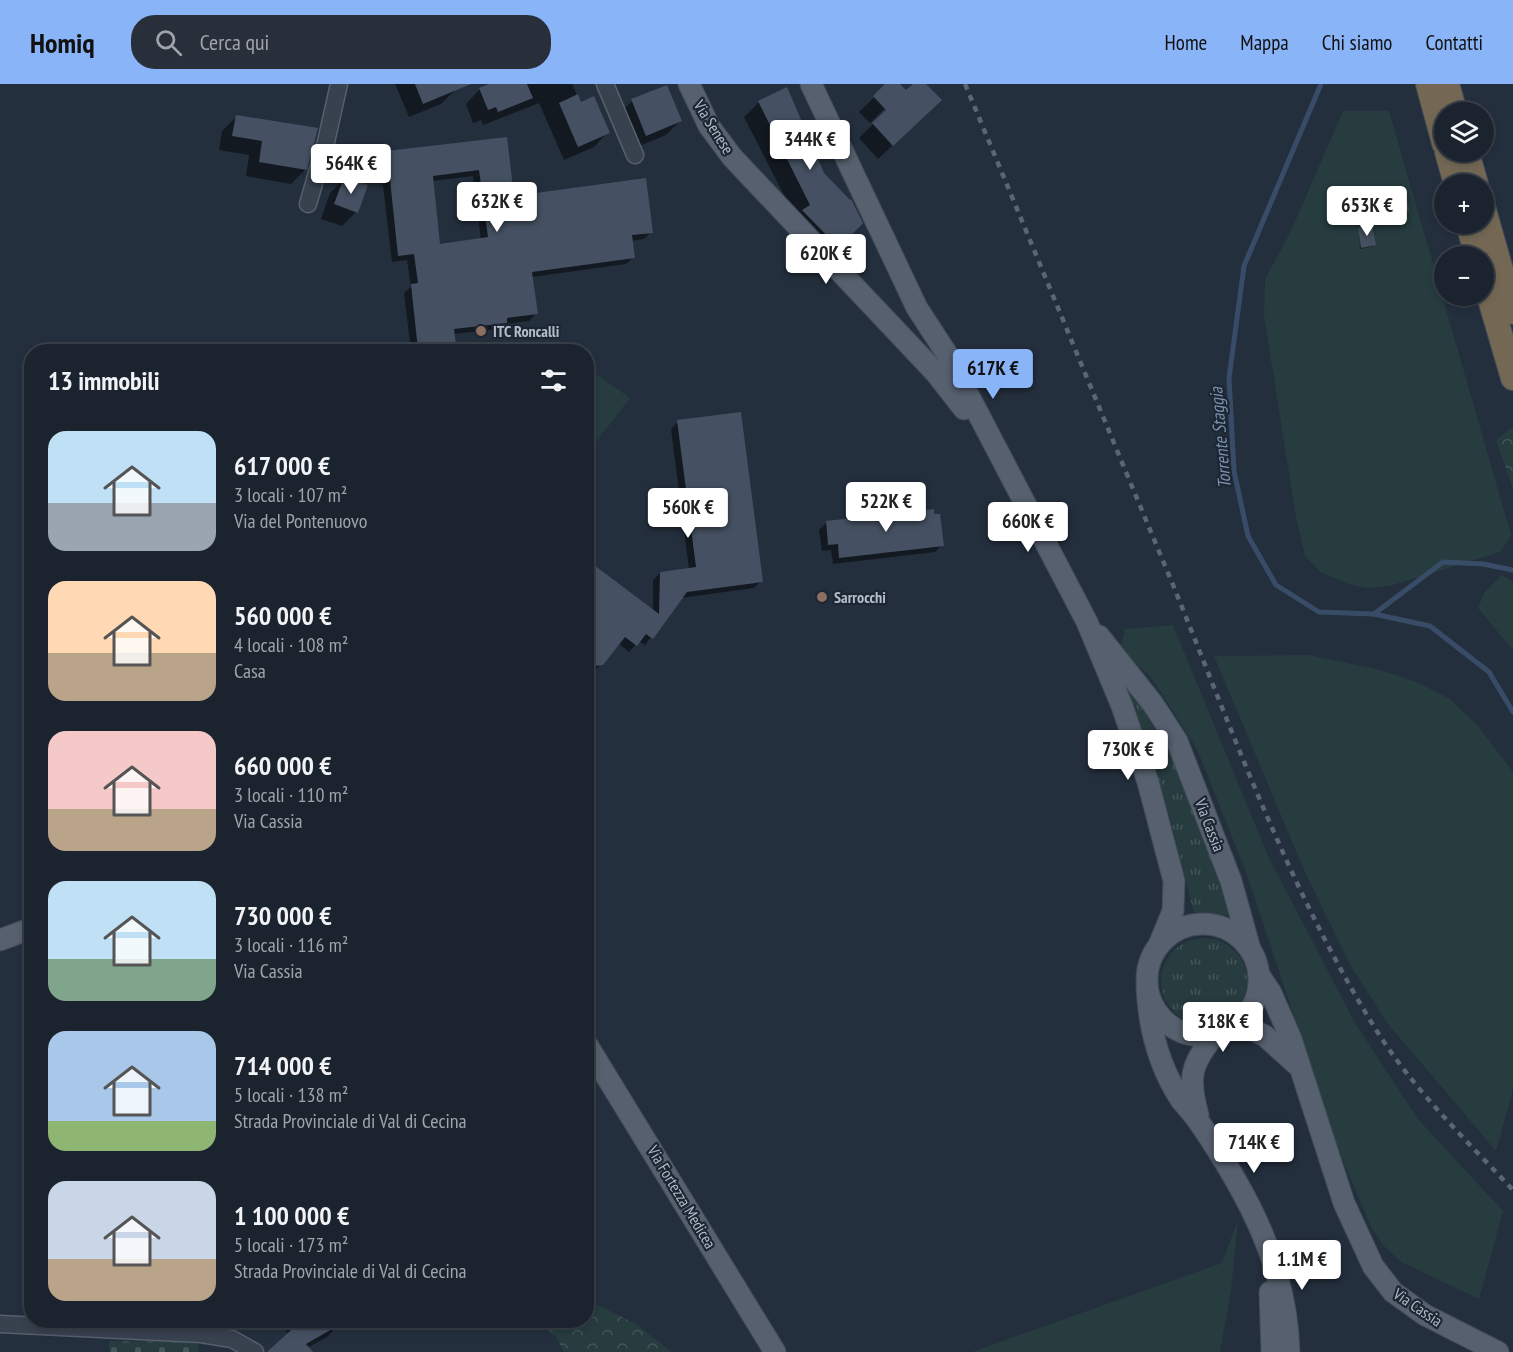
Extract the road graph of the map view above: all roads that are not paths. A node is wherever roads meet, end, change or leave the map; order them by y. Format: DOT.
graph roads {
  1 [pos="339,84"];
  2 [pos="605,84"];
  3 [pos="689,84"];
  4 [pos="811,84"];
  5 [pos="1428,84"];
  6 [pos="1447,84"];
  7 [pos="1452,102"];
  8 [pos="1434,106"];
  9 [pos="635,155"];
  10 [pos="308,204"];
  11 [pos="1491,234"];
  12 [pos="1492,306"];
  13 [pos="1513,312"];
  14 [pos="889,323"];
  15 [pos="929,325"];
  16 [pos="1513,378"];
  17 [pos="1003,465"];
  18 [pos="1087,622"];
  19 [pos="24,931"];
  20 [pos="0,940"];
  21 [pos="1159,945"];
  22 [pos="1250,949"];
  23 [pos="1259,975"];
  24 [pos="1147,988"];
  25 [pos="1239,1023"];
  26 [pos="1215,1035"];
  27 [pos="594,1056"];
  28 [pos="1300,1070"];
  29 [pos="1201,1125"];
  30 [pos="1266,1243"];
  31 [pos="1272,1323"];
  32 [pos="0,1324"];
  33 [pos="24,1325"];
  34 [pos="80,1328"];
  35 [pos="1284,1350"];
  36 [pos="255,1352"];
  37 [pos="775,1352"];
  38 [pos="1258,1352"];
  39 [pos="1498,1352"];
  1 -- 10 [label="street"];
  2 -- 9 [label="street"];
  3 -- 14 [label="main road, Via Senese"];
  4 -- 15 [label="main road"];
  5 -- 8 [label="highway"];
  6 -- 7 [label="highway"];
  11 -- 13 [label="highway"];
  12 -- 16 [label="highway"];
  14 -- 15 [label="main road"];
  14 -- 17 [label="main road, Via Senese"];
  15 -- 17 [label="main road"];
  17 -- 18 [label="main road, Via Cassia"];
  18 -- 21 [label="main road, Via Cassia"];
  18 -- 22 [label="main road, Via Cassia"];
  19 -- 20 [label="main road"];
  21 -- 22 [label="main road"];
  21 -- 24 [label="main road, Via Cassia"];
  22 -- 23 [label="main road, Via Cassia"];
  23 -- 25 [label="main road"];
  23 -- 28 [label="main road, Via Cassia"];
  24 -- 26 [label="main road"];
  24 -- 29 [label="main road, Via Cassia"];
  25 -- 26 [label="main road"];
  25 -- 28 [label="main road, Via Cassia"];
  26 -- 29 [label="main road"];
  27 -- 37 [label="main road, Via Fortezza Medicea"];
  28 -- 39 [label="main road, Via Cassia"];
  29 -- 30 [label="main road"];
  30 -- 31 [label="main road"];
  30 -- 35 [label="main road"];
  31 -- 35 [label="main road"];
  31 -- 38 [label="main road"];
  32 -- 33 [label="street"];
  34 -- 36 [label="street"];
}
